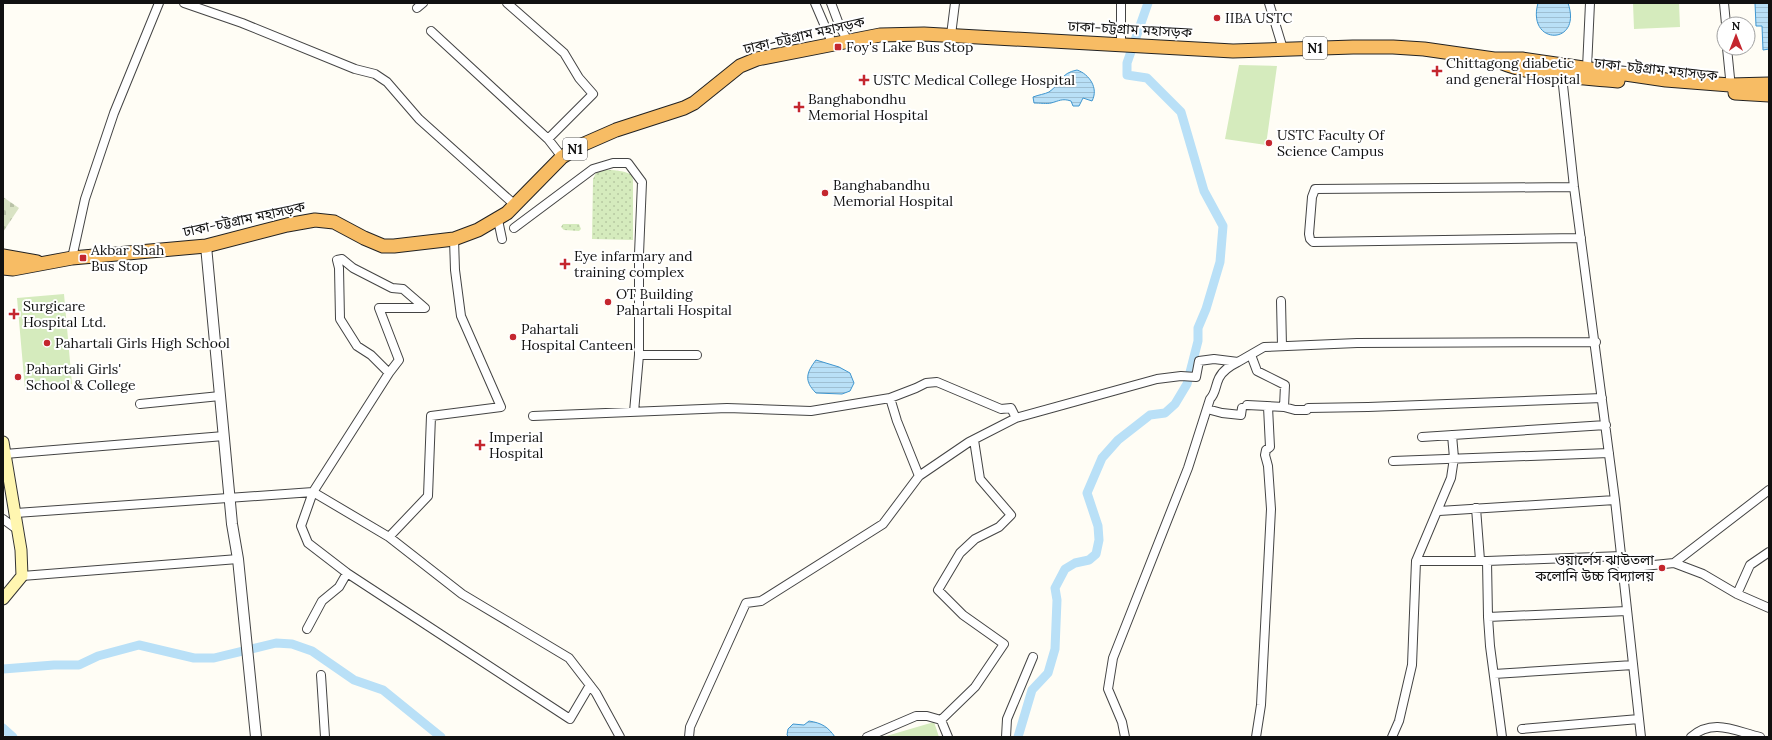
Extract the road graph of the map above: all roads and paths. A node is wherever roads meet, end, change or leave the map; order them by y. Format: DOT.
graph roads {
  1 [pos="159,3"];
  2 [pos="184,3"];
  3 [pos="508,3"];
  4 [pos="815,3"];
  5 [pos="831,3"];
  6 [pos="955,3"];
  7 [pos="1121,3"];
  8 [pos="1269,3"];
  9 [pos="1590,3"];
  10 [pos="1724,3"];
  11 [pos="1725,16"];
  12 [pos="431,31"];
  13 [pos="951,35"];
  14 [pos="848,41"];
  15 [pos="833,45"];
  16 [pos="1128,45"];
  17 [pos="1283,49"];
  18 [pos="1728,56"];
  19 [pos="1494,59"];
  20 [pos="1587,68"];
  21 [pos="1562,76"];
  22 [pos="1769,84"];
  23 [pos="1731,89"];
  24 [pos="1769,95"];
  25 [pos="548,139"];
  26 [pos="562,158"];
  27 [pos="1574,187"];
  28 [pos="515,205"];
  29 [pos="498,220"];
  30 [pos="514,228"];
  31 [pos="1581,238"];
  32 [pos="454,239"];
  33 [pos="502,239"];
  34 [pos="206,246"];
  35 [pos="3,256"];
  36 [pos="72,258"];
  37 [pos="40,263"];
  38 [pos="3,268"];
  39 [pos="1281,301"];
  40 [pos="1596,342"];
  41 [pos="1282,346"];
  42 [pos="640,355"];
  43 [pos="697,355"];
  44 [pos="1251,355"];
  45 [pos="1238,362"];
  46 [pos="389,373"];
  47 [pos="220,396"];
  48 [pos="890,398"];
  49 [pos="1602,398"];
  50 [pos="140,404"];
  51 [pos="1268,406"];
  52 [pos="1284,407"];
  53 [pos="1207,409"];
  54 [pos="634,412"];
  55 [pos="533,416"];
  56 [pos="1016,418"];
  57 [pos="1606,425"];
  58 [pos="1452,435"];
  59 [pos="224,436"];
  60 [pos="1422,437"];
  61 [pos="974,440"];
  62 [pos="3,442"];
  63 [pos="1609,453"];
  64 [pos="5,454"];
  65 [pos="1454,458"];
  66 [pos="1393,461"];
  67 [pos="919,476"];
  68 [pos="1769,490"];
  69 [pos="313,492"];
  70 [pos="230,497"];
  71 [pos="1615,500"];
  72 [pos="1476,508"];
  73 [pos="1438,511"];
  74 [pos="16,513"];
  75 [pos="3,519"];
  76 [pos="18,530"];
  77 [pos="389,538"];
  78 [pos="1769,552"];
  79 [pos="1622,556"];
  80 [pos="238,559"];
  81 [pos="1484,560"];
  82 [pos="1416,561"];
  83 [pos="1674,562"];
  84 [pos="1623,568"];
  85 [pos="347,573"];
  86 [pos="22,576"];
  87 [pos="1737,594"];
  88 [pos="3,599"];
  89 [pos="1769,608"];
  90 [pos="1627,611"];
  91 [pos="1488,617"];
  92 [pos="307,629"];
  93 [pos="1033,657"];
  94 [pos="1633,666"];
  95 [pos="1494,674"];
  96 [pos="321,675"];
  97 [pos="590,685"];
  98 [pos="1639,719"];
  99 [pos="941,720"];
  100 [pos="1522,729"];
  101 [pos="256,737"];
  102 [pos="324,737"];
  103 [pos="620,737"];
  104 [pos="689,737"];
  105 [pos="867,737"];
  106 [pos="948,737"];
  107 [pos="1006,737"];
  108 [pos="1126,737"];
  109 [pos="1256,737"];
  110 [pos="1392,737"];
  111 [pos="1502,737"];
  112 [pos="1641,737"];
  113 [pos="1691,737"];
  114 [pos="1760,737"];
  1 -- 36 [label="street"];
  2 -- 28 [label="street"];
  3 -- 25 [label="street"];
  4 -- 15 [label="street"];
  5 -- 14 [label="street"];
  6 -- 13 [label="street"];
  7 -- 16 [label="street"];
  8 -- 17 [label="street"];
  9 -- 20 [label="street"];
  10 -- 11 [label="street"];
  12 -- 25 [label="street"];
  13 -- 14 [label="highway, ঢাকা-চট্টগ্রাম মহাসড়ক / N1"];
  13 -- 16 [label="highway, ঢাকা-চট্টগ্রাম মহাসড়ক / N1"];
  14 -- 15 [label="highway, ঢাকা-চট্টগ্রাম মহাসড়ক / N1"];
  15 -- 26 [label="highway, ঢাকা-চট্টগ্রাম মহাসড়ক / N1"];
  16 -- 17 [label="highway, ঢাকা-চট্টগ্রাম মহাসড়ক / N1"];
  17 -- 19 [label="highway, ঢাকা-চট্টগ্রাম মহাসড়ক / N1"];
  18 -- 23 [label="street"];
  19 -- 20 [label="highway, ঢাকা-চট্টগ্রাম মহাসড়ক / N1"];
  19 -- 21 [label="highway, ঢাকা-চট্টগ্রাম মহাসড়ক / N1"];
  20 -- 23 [label="highway, ঢাকা-চট্টগ্রাম মহাসড়ক / N1"];
  21 -- 23 [label="highway, ঢাকা-চট্টগ্রাম মহাসড়ক / N1"];
  21 -- 27 [label="street"];
  22 -- 23 [label="highway, ঢাকা-চট্টগ্রাম মহাসড়ক / N1"];
  23 -- 24 [label="highway, ঢাকা-চট্টগ্রাম মহাসড়ক / N1"];
  25 -- 26 [label="street"];
  26 -- 28 [label="highway, ঢাকা-চট্টগ্রাম মহাসড়ক / N1"];
  27 -- 31 [label="street"];
  27 -- 31 [label="street"];
  28 -- 29 [label="highway, ঢাকা-চট্টগ্রাম মহাসড়ক / N1"];
  29 -- 32 [label="highway, ঢাকা-চট্টগ্রাম মহাসড়ক / N1"];
  29 -- 33 [label="street"];
  30 -- 42 [label="street"];
  31 -- 40 [label="street"];
  32 -- 34 [label="highway, ঢাকা-চট্টগ্রাম মহাসড়ক / N1"];
  32 -- 77 [label="street"];
  34 -- 36 [label="highway, ঢাকা-চট্টগ্রাম মহাসড়ক / N1"];
  34 -- 47 [label="street"];
  35 -- 37 [label="highway, ঢাকা-চট্টগ্রাম মহাসড়ক / N1"];
  36 -- 37 [label="highway, ঢাকা-চট্টগ্রাম মহাসড়ক / N1"];
  37 -- 38 [label="highway, ঢাকা-চট্টগ্রাম মহাসড়ক / N1"];
  39 -- 41 [label="street"];
  40 -- 41 [label="street"];
  40 -- 49 [label="street"];
  41 -- 44 [label="street"];
  42 -- 43 [label="street"];
  42 -- 54 [label="street"];
  44 -- 45 [label="street"];
  44 -- 52 [label="street"];
  45 -- 53 [label="street"];
  45 -- 56 [label="street"];
  46 -- 46 [label="street"];
  46 -- 69 [label="street"];
  47 -- 50 [label="street"];
  47 -- 59 [label="street"];
  48 -- 54 [label="street"];
  48 -- 56 [label="street"];
  48 -- 67 [label="street"];
  49 -- 52 [label="street"];
  49 -- 57 [label="street"];
  51 -- 52 [label="street"];
  51 -- 53 [label="street"];
  51 -- 109 [label="street"];
  53 -- 108 [label="street"];
  54 -- 55 [label="street"];
  56 -- 61 [label="street"];
  57 -- 58 [label="street"];
  57 -- 63 [label="street"];
  58 -- 60 [label="street"];
  58 -- 65 [label="street"];
  59 -- 64 [label="street"];
  59 -- 70 [label="street"];
  61 -- 67 [label="street"];
  61 -- 99 [label="street"];
  62 -- 64 [label="main road"];
  63 -- 65 [label="street"];
  63 -- 71 [label="street"];
  64 -- 74 [label="main road"];
  65 -- 66 [label="street"];
  65 -- 73 [label="street"];
  67 -- 104 [label="street"];
  68 -- 83 [label="street"];
  69 -- 70 [label="street"];
  69 -- 77 [label="street"];
  69 -- 85 [label="street"];
  70 -- 74 [label="street"];
  70 -- 80 [label="street"];
  71 -- 72 [label="street"];
  71 -- 79 [label="street"];
  72 -- 73 [label="street"];
  72 -- 81 [label="street"];
  73 -- 82 [label="street"];
  74 -- 76 [label="main road"];
  75 -- 76 [label="street"];
  76 -- 86 [label="main road"];
  77 -- 97 [label="street"];
  78 -- 87 [label="street"];
  79 -- 81 [label="street"];
  79 -- 84 [label="street"];
  80 -- 86 [label="street"];
  80 -- 101 [label="street"];
  81 -- 82 [label="street"];
  81 -- 91 [label="street"];
  82 -- 110 [label="street"];
  83 -- 84 [label="street"];
  83 -- 87 [label="street"];
  84 -- 90 [label="street"];
  85 -- 92 [label="street"];
  85 -- 97 [label="street"];
  86 -- 88 [label="main road"];
  87 -- 89 [label="street"];
  90 -- 91 [label="street"];
  90 -- 94 [label="street"];
  91 -- 95 [label="street"];
  93 -- 107 [label="street"];
  94 -- 95 [label="street"];
  94 -- 98 [label="street"];
  95 -- 111 [label="street"];
  96 -- 102 [label="street"];
  97 -- 103 [label="street"];
  98 -- 100 [label="street"];
  98 -- 112 [label="street"];
  99 -- 105 [label="street"];
  99 -- 106 [label="street"];
  113 -- 114 [label="street"];
}
